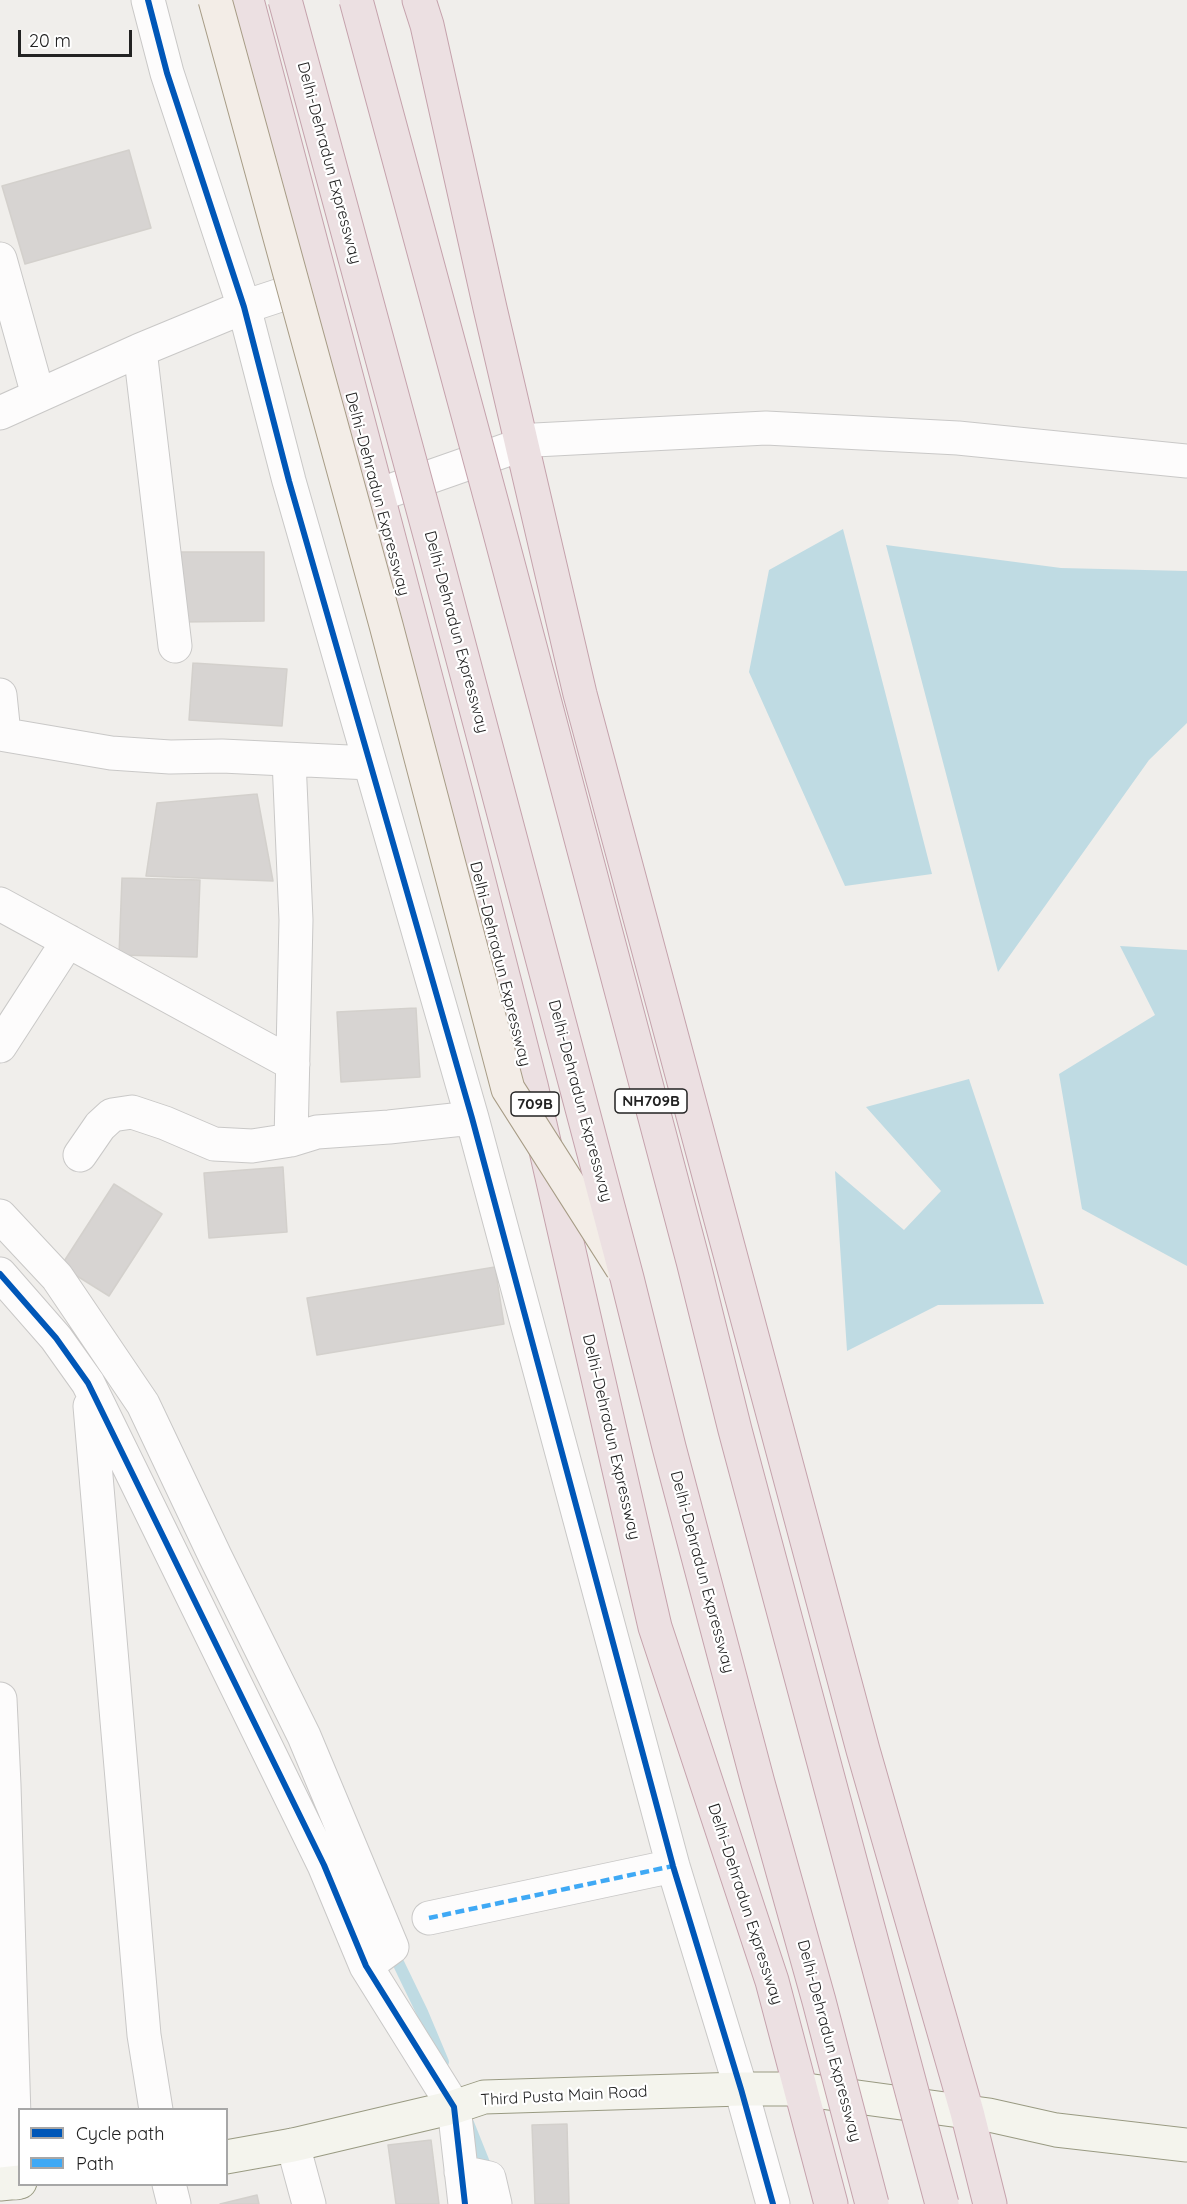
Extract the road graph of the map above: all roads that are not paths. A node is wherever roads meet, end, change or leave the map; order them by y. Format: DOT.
graph roads {
  1 [pos="148,0"];
  2 [pos="215,0"];
  3 [pos="247,0"];
  4 [pos="285,0"];
  5 [pos="356,0"];
  6 [pos="419,0"];
  7 [pos="0,259"];
  8 [pos="322,282"];
  9 [pos="244,307"];
  10 [pos="140,350"];
  11 [pos="38,395"];
  12 [pos="0,413"];
  13 [pos="522,445"];
  14 [pos="1187,461"];
  15 [pos="378,495"];
  16 [pos="175,646"];
  17 [pos="0,695"];
  18 [pos="2,734"];
  19 [pos="289,760"];
  20 [pos="370,763"];
  21 [pos="0,904"];
  22 [pos="68,941"];
  23 [pos="0,1046"];
  24 [pos="293,1064"];
  25 [pos="472,1118"];
  26 [pos="291,1140"];
  27 [pos="80,1155"];
  28 [pos="0,1216"];
  29 [pos="0,1274"];
  30 [pos="627,1278"];
  31 [pos="88,1383"];
  32 [pos="0,1699"];
  33 [pos="673,1866"];
  34 [pos="429,1918"];
  35 [pos="378,1958"];
  36 [pos="741,2089"];
  37 [pos="800,2089"];
  38 [pos="469,2102"];
  39 [pos="156,2108"];
  40 [pos="967,2112"];
  41 [pos="293,2145"];
  42 [pos="1187,2145"];
  43 [pos="228,2157"];
  44 [pos="461,2172"];
  45 [pos="12,2183"];
  46 [pos="170,2186"];
  47 [pos="174,2204"];
  48 [pos="309,2204"];
  49 [pos="465,2204"];
  50 [pos="495,2204"];
  51 [pos="773,2204"];
  52 [pos="831,2204"];
  53 [pos="872,2204"];
  54 [pos="942,2204"];
  55 [pos="990,2204"];
  1 -- 9 [label="street"];
  2 -- 30 [label="main road, bridge"];
  3 -- 8 [label="highway, Delhi–Dehradun Expressway / 709B"];
  4 -- 30 [label="highway, Delhi-Dehradun Expressway, bridge"];
  5 -- 54 [label="highway, NH709B, bridge"];
  6 -- 13 [label="highway"];
  7 -- 11 [label="street"];
  8 -- 9 [label="street"];
  8 -- 15 [label="highway, Delhi–Dehradun Expressway / 709B"];
  9 -- 10 [label="street"];
  9 -- 20 [label="street"];
  10 -- 11 [label="street"];
  10 -- 16 [label="street"];
  11 -- 12 [label="street"];
  13 -- 14 [label="street"];
  13 -- 15 [label="street"];
  13 -- 40 [label="highway"];
  15 -- 37 [label="highway, Delhi–Dehradun Expressway / 709B"];
  17 -- 18 [label="street"];
  18 -- 19 [label="street"];
  19 -- 20 [label="street"];
  19 -- 24 [label="street"];
  20 -- 25 [label="street"];
  21 -- 22 [label="street"];
  22 -- 23 [label="street"];
  22 -- 24 [label="street"];
  24 -- 26 [label="street"];
  25 -- 26 [label="street"];
  25 -- 33 [label="street"];
  26 -- 27 [label="street"];
  28 -- 35 [label="street"];
  29 -- 31 [label="street"];
  30 -- 53 [label="highway, Delhi-Dehradun Expressway, bridge"];
  31 -- 35 [label="street"];
  31 -- 39 [label="street"];
  32 -- 45 [label="street"];
  33 -- 34 [label="street"];
  33 -- 36 [label="street"];
  35 -- 38 [label="street"];
  36 -- 37 [label="street, Third Pusta Main Road"];
  36 -- 38 [label="street, Third Pusta Main Road"];
  36 -- 51 [label="street"];
  37 -- 40 [label="street, Third Pusta Main Road"];
  37 -- 52 [label="highway, Delhi–Dehradun Expressway / 709B"];
  38 -- 41 [label="street, Third Pusta Main Road"];
  38 -- 44 [label="street"];
  40 -- 42 [label="street, Third Pusta Main Road"];
  40 -- 55 [label="highway"];
  41 -- 43 [label="street, Third Pusta Main Road"];
  41 -- 48 [label="street"];
  44 -- 49 [label="street"];
  44 -- 50 [label="street"];
  46 -- 47 [label="street"];
}
